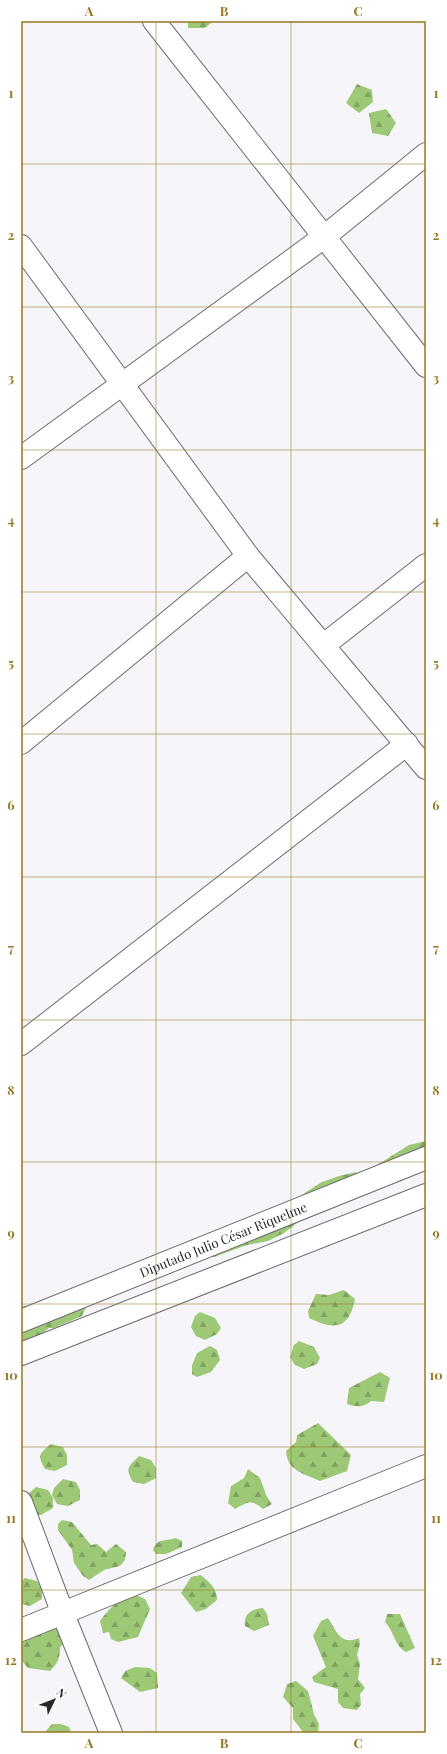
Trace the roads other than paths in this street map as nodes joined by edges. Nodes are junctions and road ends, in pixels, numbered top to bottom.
1 (154, 21) edge
2 (426, 154) edge
3 (324, 236) junction
4 (21, 246) edge
5 (426, 366) edge
6 (123, 385) junction
7 (21, 458) edge
8 (248, 556) junction
9 (426, 565) edge
10 (324, 645) junction
11 (21, 743) edge
12 (407, 744) junction
13 (426, 768) edge
14 (21, 1044) edge
15 (426, 1158) edge
16 (426, 1195) edge
17 (21, 1321) edge
18 (21, 1354) edge
19 (426, 1466) edge
20 (21, 1502) edge
21 (63, 1614) junction
22 (21, 1630) edge
23 (111, 1733) edge

1 - 3 street
2 - 3 street
3 - 5 street
3 - 6 street
4 - 6 street
6 - 7 street
6 - 8 street
8 - 10 street
8 - 11 street
9 - 10 street
10 - 12 street
12 - 13 street
12 - 14 street
15 - 17 street, Diputado Julio César Riquelme
16 - 18 street
19 - 21 street
20 - 21 street
21 - 22 street
21 - 23 street

